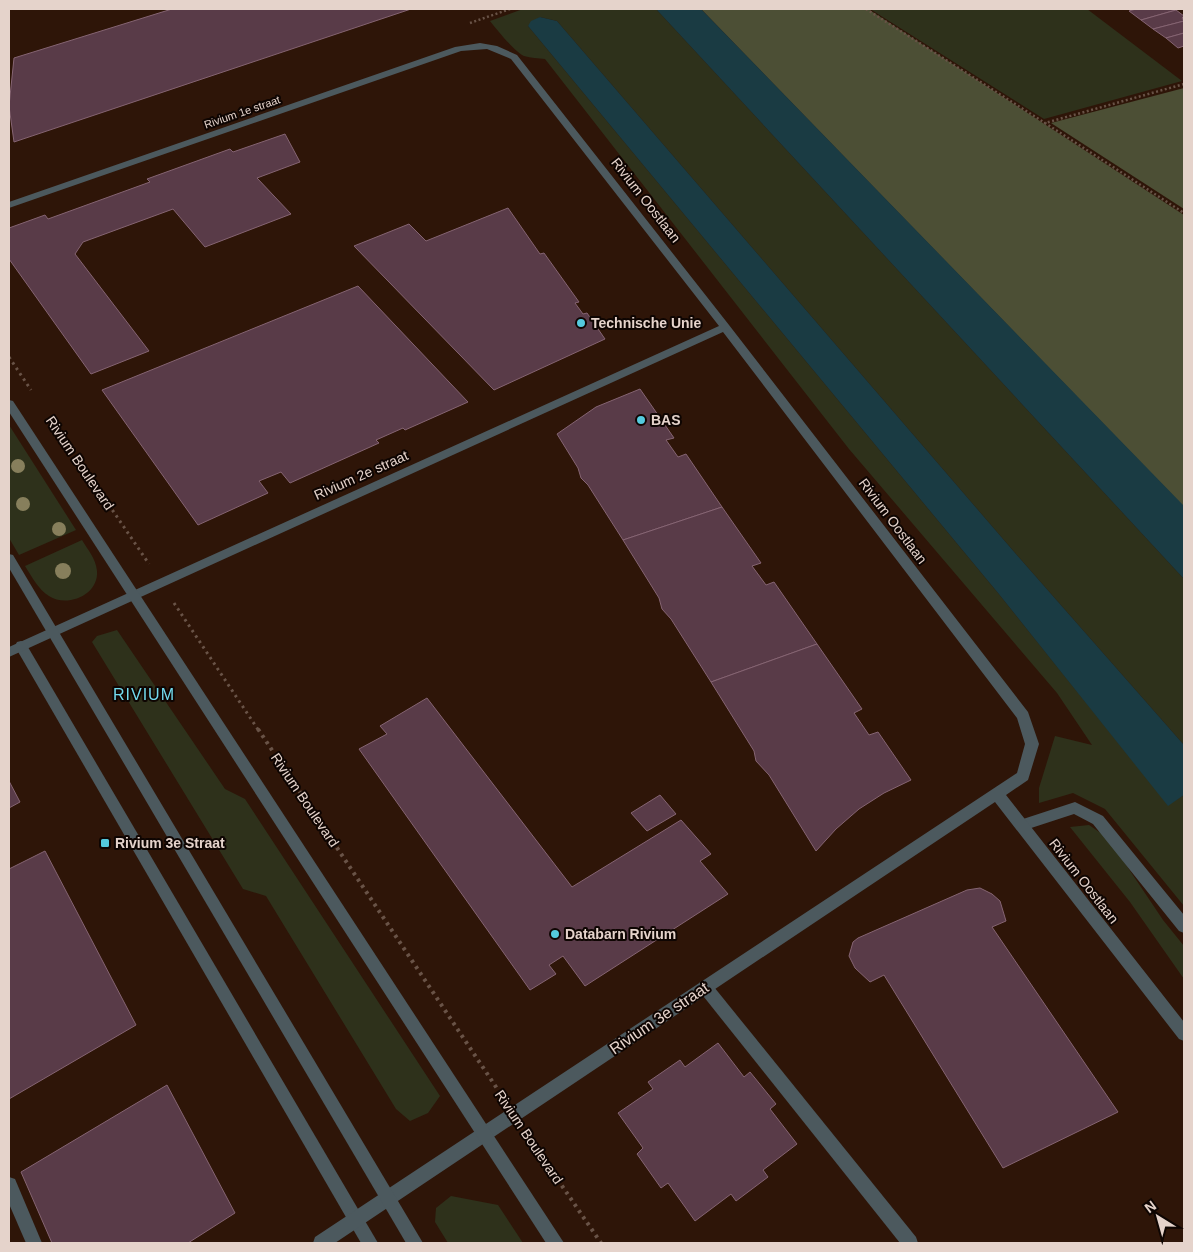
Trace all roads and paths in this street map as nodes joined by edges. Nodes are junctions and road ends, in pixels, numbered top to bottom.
1 (866, 9) edge
2 (483, 46) joint
3 (1184, 84) edge
4 (1044, 122) junction
5 (9, 205) edge
6 (1184, 213) edge
7 (725, 327) junction
8 (9, 357) edge
9 (36, 397) dead end
10 (9, 404) edge
11 (52, 421) dead end
12 (9, 558) edge
13 (161, 582) junction
14 (135, 594) junction
15 (52, 632) junction
16 (15, 649) edge
17 (997, 794) junction
18 (1022, 825) junction
19 (1184, 926) edge
20 (705, 987) junction
21 (1184, 1034) edge
22 (514, 1115) junction
23 (484, 1135) junction
24 (9, 1185) edge
25 (388, 1198) junction
26 (356, 1220) junction
27 (34, 1243) edge
28 (321, 1243) edge
29 (370, 1243) edge
30 (415, 1243) edge
31 (556, 1243) edge
32 (601, 1243) edge
33 (910, 1243) edge

1 - 4 path
2 - 5 street, Rivium 1e straat
2 - 7 street, Rivium Oostlaan
3 - 4 path
4 - 6 path
7 - 13 street, Rivium 2e straat
7 - 17 street, Rivium Oostlaan
8 - 9 path
10 - 14 street, Rivium Boulevard
11 - 13 path, Rivium Boulevard
12 - 15 street
13 - 14 street, Rivium 2e straat
13 - 22 path, Rivium Boulevard
14 - 15 street, Rivium 2e straat
14 - 23 street, Rivium Boulevard
15 - 16 street, Rivium 2e straat
15 - 25 street
16 - 26 street
17 - 18 street, Rivium Oostlaan
17 - 20 street, Rivium 3e straat
18 - 19 street
18 - 21 street, Rivium Oostlaan
20 - 22 street, Rivium 3e straat
20 - 33 street
22 - 23 street, Rivium 3e straat
22 - 32 path, Rivium Boulevard
23 - 25 street, Rivium 3e straat
23 - 31 street, Rivium Boulevard
24 - 27 street
25 - 26 street, Rivium 3e straat
25 - 30 street
26 - 28 street, Rivium 3e straat
26 - 29 street

